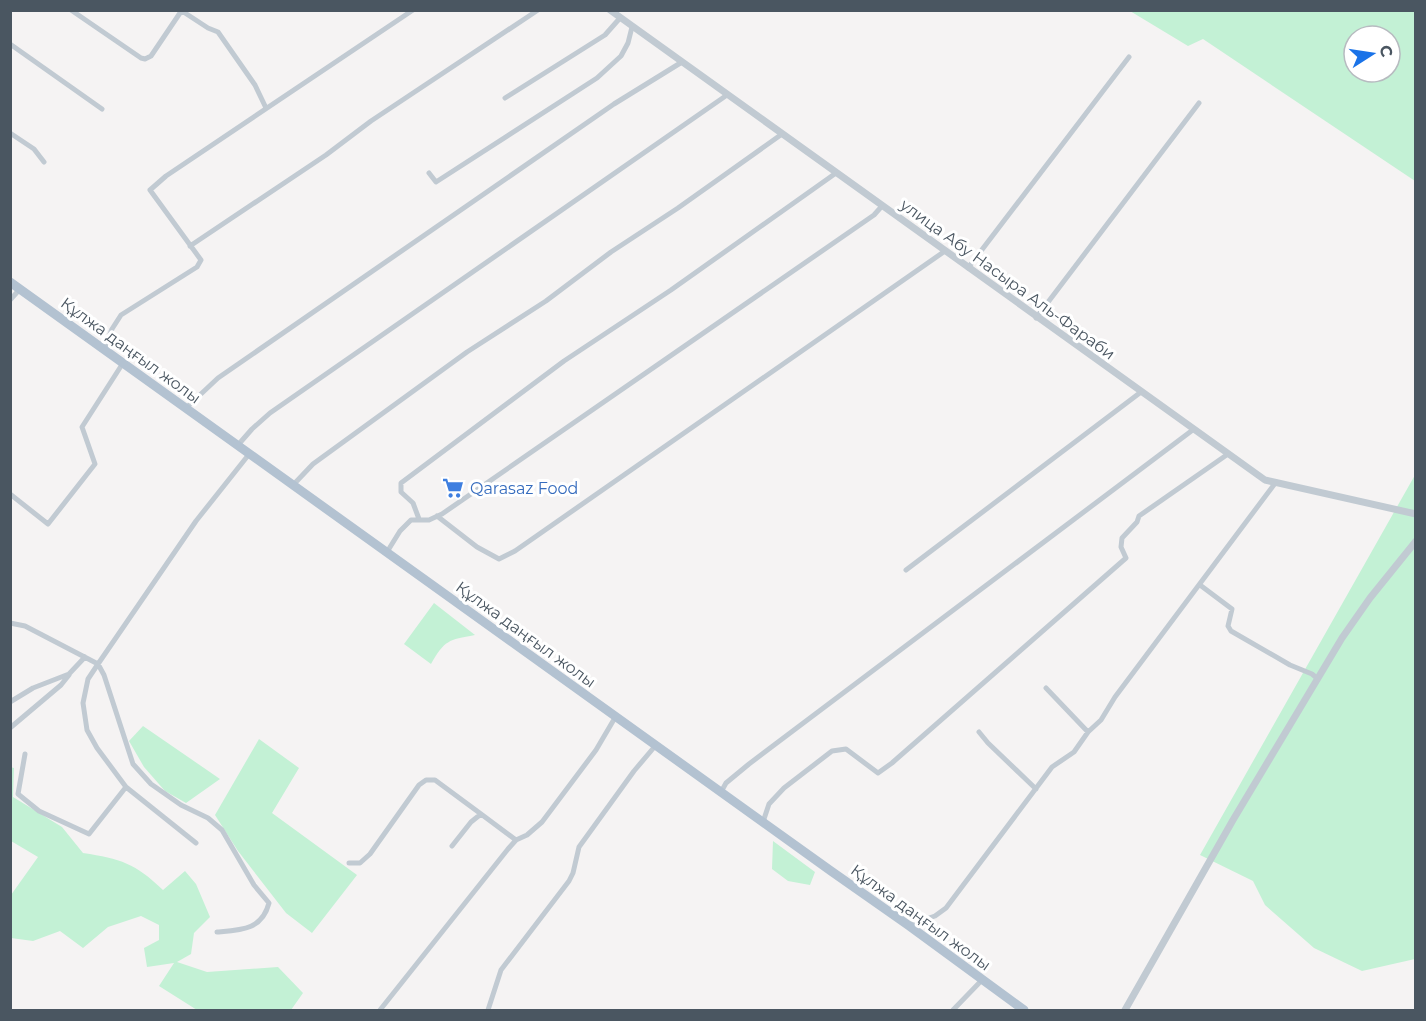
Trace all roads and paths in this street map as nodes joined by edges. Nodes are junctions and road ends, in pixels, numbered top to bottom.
1 (71, 10) edge
2 (413, 10) edge
3 (538, 10) edge
4 (610, 10) edge
5 (182, 11) edge
6 (620, 18) junction
7 (632, 27) junction
8 (10, 44) edge
9 (1129, 57) dead end
10 (682, 62) junction
11 (727, 95) junction
12 (505, 98) dead end
13 (1199, 103) dead end
14 (266, 108) junction
15 (102, 109) dead end
16 (10, 133) edge
17 (782, 134) junction
18 (44, 162) dead end
19 (429, 173) dead end
20 (836, 173) junction
21 (882, 206) junction
22 (190, 246) junction
23 (945, 251) junction
24 (968, 268) junction
25 (10, 282) edge
26 (20, 289) junction
27 (10, 300) edge
28 (1036, 318) junction
29 (104, 349) junction
30 (123, 363) junction
31 (1141, 392) junction
32 (186, 408) junction
33 (1194, 429) junction
34 (238, 445) junction
35 (250, 453) junction
36 (1228, 454) junction
37 (1276, 482) junction
38 (294, 484) junction
39 (10, 494) edge
40 (1416, 514) edge
41 (437, 516) junction
42 (419, 519) junction
43 (1416, 541) edge
44 (387, 552) junction
45 (906, 570) dead end
46 (1200, 585) junction
47 (10, 623) edge
48 (85, 657) junction
49 (98, 664) junction
50 (69, 674) junction
51 (1318, 679) junction
52 (1046, 688) dead end
53 (10, 702) edge
54 (616, 716) junction
55 (10, 728) edge
56 (979, 732) dead end
57 (1088, 732) junction
58 (656, 745) junction
59 (25, 753) dead end
60 (126, 787) junction
61 (1036, 789) junction
62 (721, 792) junction
63 (481, 814) junction
64 (763, 822) junction
65 (516, 840) junction
66 (196, 843) dead end
67 (452, 846) dead end
68 (349, 863) dead end
69 (908, 925) junction
70 (217, 932) dead end
71 (982, 980) junction
72 (384, 1009) edge
73 (488, 1011) edge
74 (953, 1011) edge
75 (1024, 1011) edge
76 (1125, 1011) edge

1 - 5 street
2 - 14 street
3 - 22 street
4 - 6 street, улица Абу Насыра Аль-Фараби
5 - 14 street
6 - 7 street, улица Абу Насыра Аль-Фараби
6 - 12 street
7 - 10 street, улица Абу Насыра Аль-Фараби
7 - 19 street
8 - 15 street
9 - 24 street
10 - 11 street, улица Абу Насыра Аль-Фараби
10 - 32 street
11 - 17 street, улица Абу Насыра Аль-Фараби
11 - 34 street
13 - 28 street
14 - 22 street
16 - 18 street
17 - 20 street, улица Абу Насыра Аль-Фараби
17 - 38 street
20 - 21 street, улица Абу Насыра Аль-Фараби
20 - 42 street
21 - 23 street, улица Абу Насыра Аль-Фараби
21 - 41 street
22 - 29 street
23 - 24 street, улица Абу Насыра Аль-Фараби
23 - 41 street
24 - 28 street, улица Абу Насыра Аль-Фараби
25 - 26 main road, Құлжа даңғыл жолы
26 - 27 street
26 - 29 main road, Құлжа даңғыл жолы
28 - 31 street, улица Абу Насыра Аль-Фараби
29 - 30 main road, Құлжа даңғыл жолы
30 - 32 main road, Құлжа даңғыл жолы
30 - 39 street
31 - 33 street, улица Абу Насыра Аль-Фараби
31 - 45 street
32 - 34 main road, Құлжа даңғыл жолы
33 - 36 street, улица Абу Насыра Аль-Фараби
33 - 62 street
34 - 35 main road, Құлжа даңғыл жолы
35 - 38 main road, Құлжа даңғыл жолы
35 - 49 street
36 - 37 street, улица Абу Насыра Аль-Фараби
36 - 64 street
37 - 40 street, улица Абу Насыра Аль-Фараби
37 - 46 street
38 - 44 main road, Құлжа даңғыл жолы
41 - 42 street
42 - 44 street
43 - 51 street
44 - 54 main road, Құлжа даңғыл жолы
46 - 51 street
46 - 57 street
47 - 48 street
48 - 49 street
48 - 50 street
49 - 60 street
49 - 70 street
50 - 53 street
50 - 55 street
51 - 76 street
52 - 57 street
54 - 58 main road, Құлжа даңғыл жолы
54 - 65 street
56 - 61 street
57 - 61 street
58 - 62 main road, Құлжа даңғыл жолы
58 - 73 street
59 - 60 street
60 - 66 street
61 - 69 street
62 - 64 main road, Құлжа даңғыл жолы
63 - 65 street
63 - 67 street
63 - 68 street
64 - 69 main road, Құлжа даңғыл жолы
65 - 72 street
69 - 71 main road, Құлжа даңғыл жолы
71 - 74 street
71 - 75 main road, Құлжа даңғыл жолы

